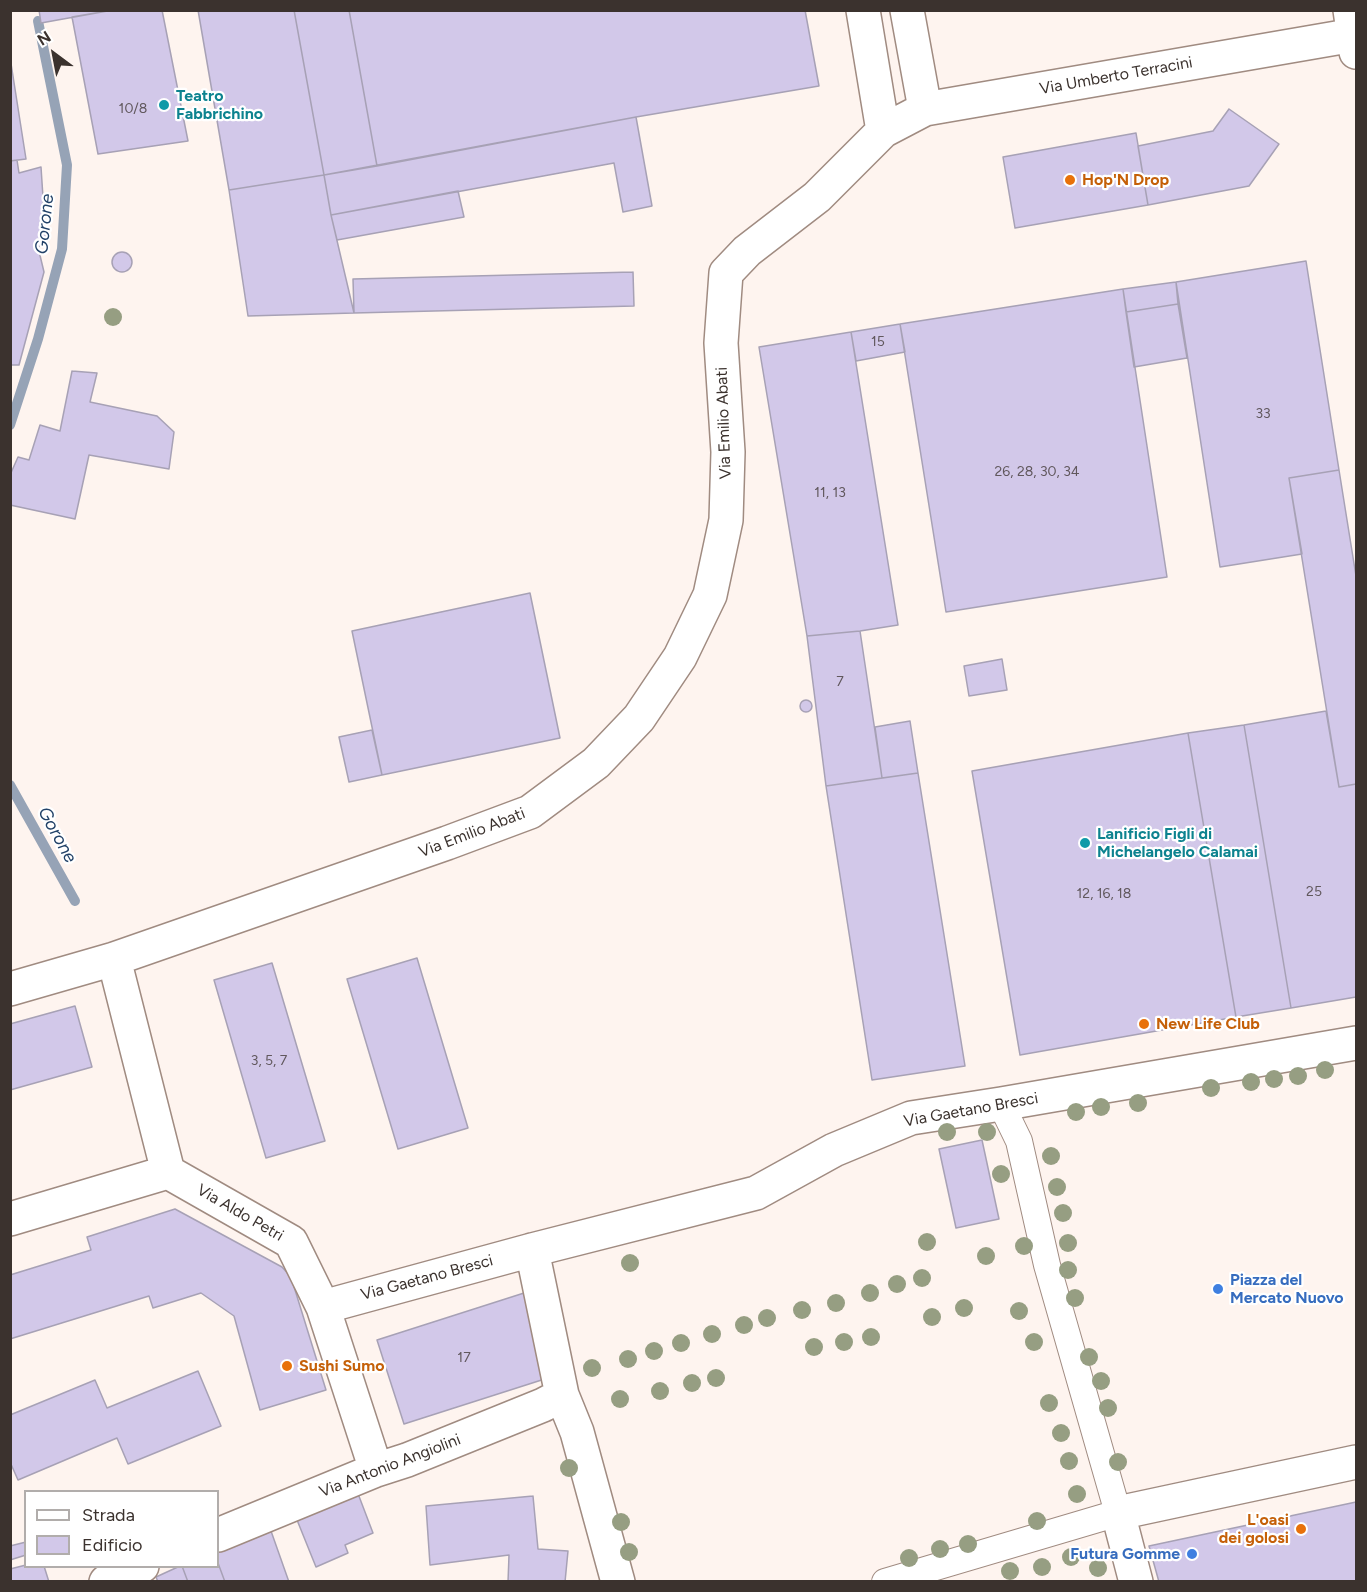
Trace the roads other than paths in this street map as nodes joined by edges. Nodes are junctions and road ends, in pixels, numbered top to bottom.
1 (863, 10) edge
2 (907, 10) edge
3 (1353, 32) edge
4 (925, 109) junction
5 (883, 131) junction
6 (114, 959) junction
7 (10, 989) edge
8 (1356, 1043) edge
9 (1001, 1104) junction
10 (168, 1172) junction
11 (10, 1220) edge
12 (532, 1250) junction
13 (323, 1306) junction
14 (562, 1395) junction
15 (1356, 1462) edge
16 (376, 1470) junction
17 (1118, 1513) junction
18 (219, 1535) edge
19 (137, 1568) edge
20 (106, 1581) edge
21 (618, 1581) edge
22 (885, 1581) edge
23 (1136, 1581) edge

1 - 5 street
2 - 4 street
3 - 4 street, Via Umberto Terracini
4 - 5 street, Via Umberto Terracini
5 - 6 street, Via Emilio Abati
6 - 7 street, Via Emilio Abati
6 - 10 street
8 - 9 street, Via Gaetano Bresci
9 - 12 street, Via Gaetano Bresci
9 - 17 street
10 - 11 street
10 - 13 street, Via Aldo Petri
12 - 13 street, Via Gaetano Bresci
12 - 14 street
13 - 16 street, Via Aldo Petri
14 - 16 street, Via Antonio Angiolini
14 - 21 street
15 - 17 street
16 - 18 street, Via Antonio Angiolini
17 - 22 street
17 - 23 street
19 - 20 street

